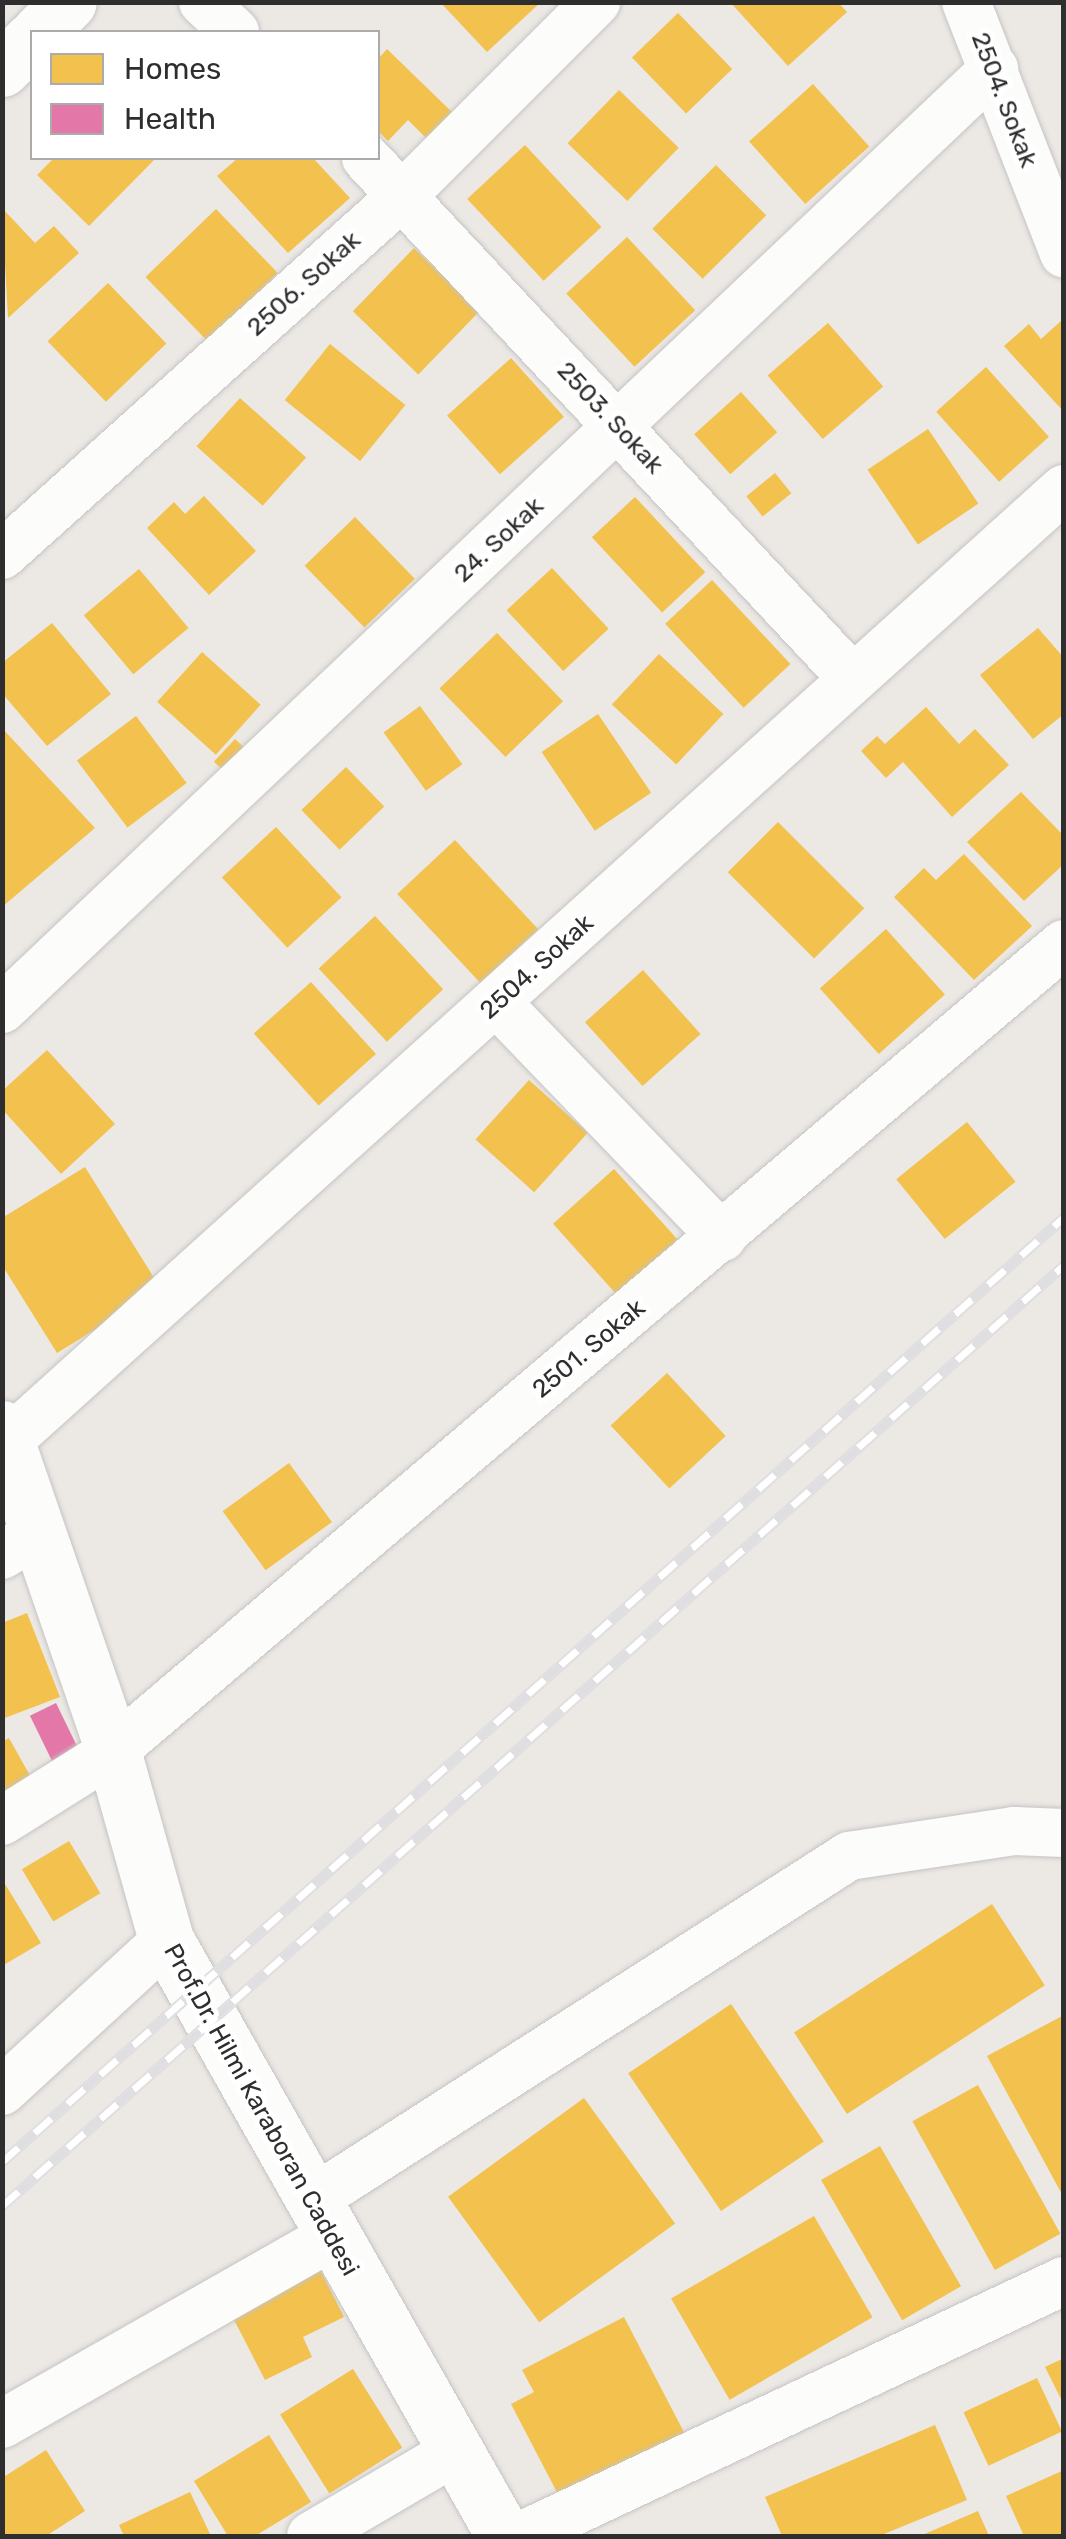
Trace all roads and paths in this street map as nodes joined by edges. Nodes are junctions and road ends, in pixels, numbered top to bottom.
1 (69, 2) edge
2 (204, 2) edge
3 (596, 2) edge
4 (966, 2) edge
5 (41, 30) edge
6 (233, 30) edge
7 (30, 41) edge
8 (2, 69) edge
9 (994, 70) junction
10 (368, 160) edge
11 (404, 194) junction
12 (1064, 254) edge
13 (618, 428) junction
14 (1064, 490) edge
15 (2, 555) edge
16 (852, 679) junction
17 (1064, 944) edge
18 (497, 1003) junction
19 (2, 1009) edge
20 (722, 1237) junction
21 (5, 1435) edge
22 (20, 1544) edge
23 (113, 1751) junction
24 (2, 1821) edge
25 (1064, 1834) edge
26 (166, 1940) junction
27 (2, 2092) edge
28 (322, 2219) junction
29 (1064, 2281) edge
30 (2, 2424) edge
31 (451, 2454) junction
32 (311, 2536) edge
33 (504, 2536) edge
34 (521, 2536) edge

1 - 5 street
2 - 6 street
3 - 11 street, 2506. Sokak
4 - 9 street, 2504. Sokak
7 - 8 street
9 - 12 street, 2504. Sokak
9 - 13 street, 24. Sokak
10 - 11 street, 2503. Sokak
11 - 13 street, 2503. Sokak
11 - 15 street, 2506. Sokak
13 - 16 street, 2503. Sokak
13 - 19 street, 24. Sokak
14 - 16 street, 2504. Sokak
16 - 18 street, 2504. Sokak
17 - 20 street, 2501. Sokak
18 - 20 street
18 - 21 street, 2504. Sokak
20 - 23 street, 2501. Sokak
21 - 22 street, Prof.Dr. Hilmi Karaboran Caddesi
22 - 23 street, Prof.Dr. Hilmi Karaboran Caddesi
23 - 24 street, 2501. Sokak
23 - 26 street, Prof.Dr. Hilmi Karaboran Caddesi
25 - 28 street
26 - 27 street
26 - 28 street, Prof.Dr. Hilmi Karaboran Caddesi
28 - 30 street
28 - 31 street, Prof.Dr. Hilmi Karaboran Caddesi
29 - 34 street
31 - 32 street
31 - 33 street, Prof.Dr. Hilmi Karaboran Caddesi

